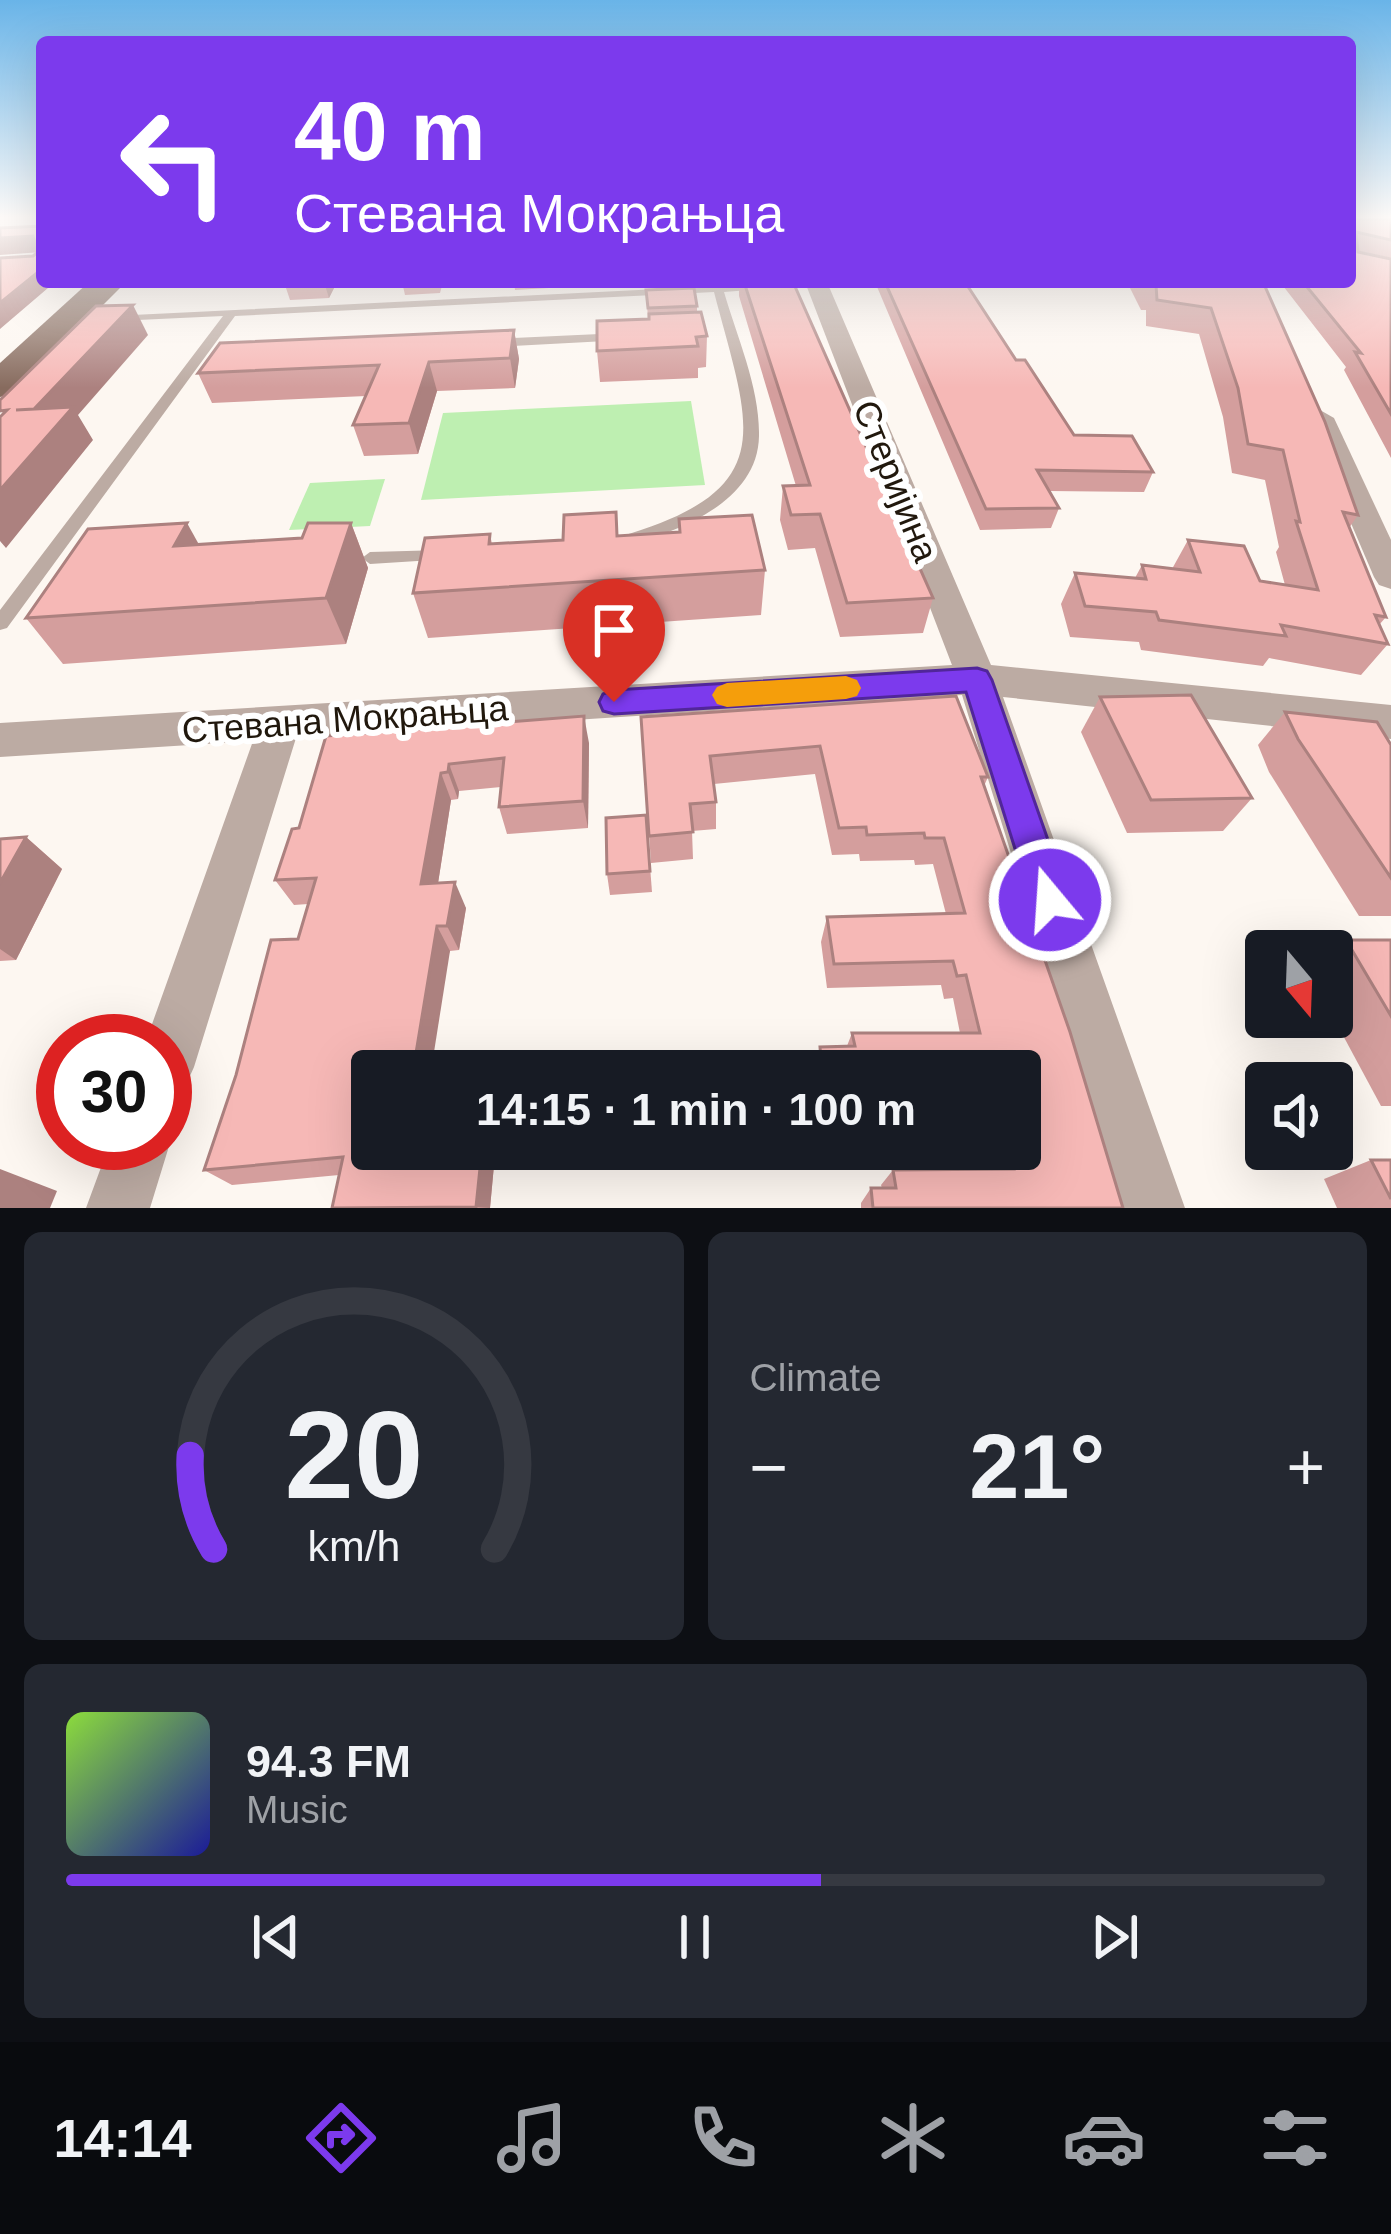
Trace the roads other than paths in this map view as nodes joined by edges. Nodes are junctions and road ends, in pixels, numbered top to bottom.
1 (620, 288) edge
2 (703, 288) edge
3 (753, 288) edge
4 (818, 288) edge
5 (586, 289) edge
6 (718, 290) junction
7 (92, 310) edge
8 (232, 312) junction
9 (729, 332) junction
10 (706, 333) edge
11 (637, 336) edge
12 (476, 344) edge
13 (223, 355) edge
14 (200, 356) junction
15 (1303, 381) edge
16 (0, 385) edge
17 (604, 545) edge
18 (462, 554) edge
19 (370, 558) dead end
20 (1391, 577) edge
21 (0, 623) edge
22 (977, 680) junction
23 (1391, 722) edge
24 (280, 724) junction
25 (0, 740) edge
26 (183, 1014) edge
27 (131, 1170) edge
28 (118, 1208) edge
29 (1153, 1208) edge

1 - 5 lane
2 - 6 lane
3 - 6 lane
4 - 22 street, Стеријина
5 - 8 lane
6 - 9 lane
7 - 8 lane
7 - 16 main road
8 - 14 lane
9 - 10 lane
9 - 17 lane
11 - 12 lane
13 - 14 lane
14 - 21 lane
15 - 20 street
18 - 19 lane
22 - 23 street
22 - 24 street, Стевана Мокрањца
22 - 29 street, Стеријина
24 - 25 street, Стевана Мокрањца
24 - 26 street
27 - 28 street

